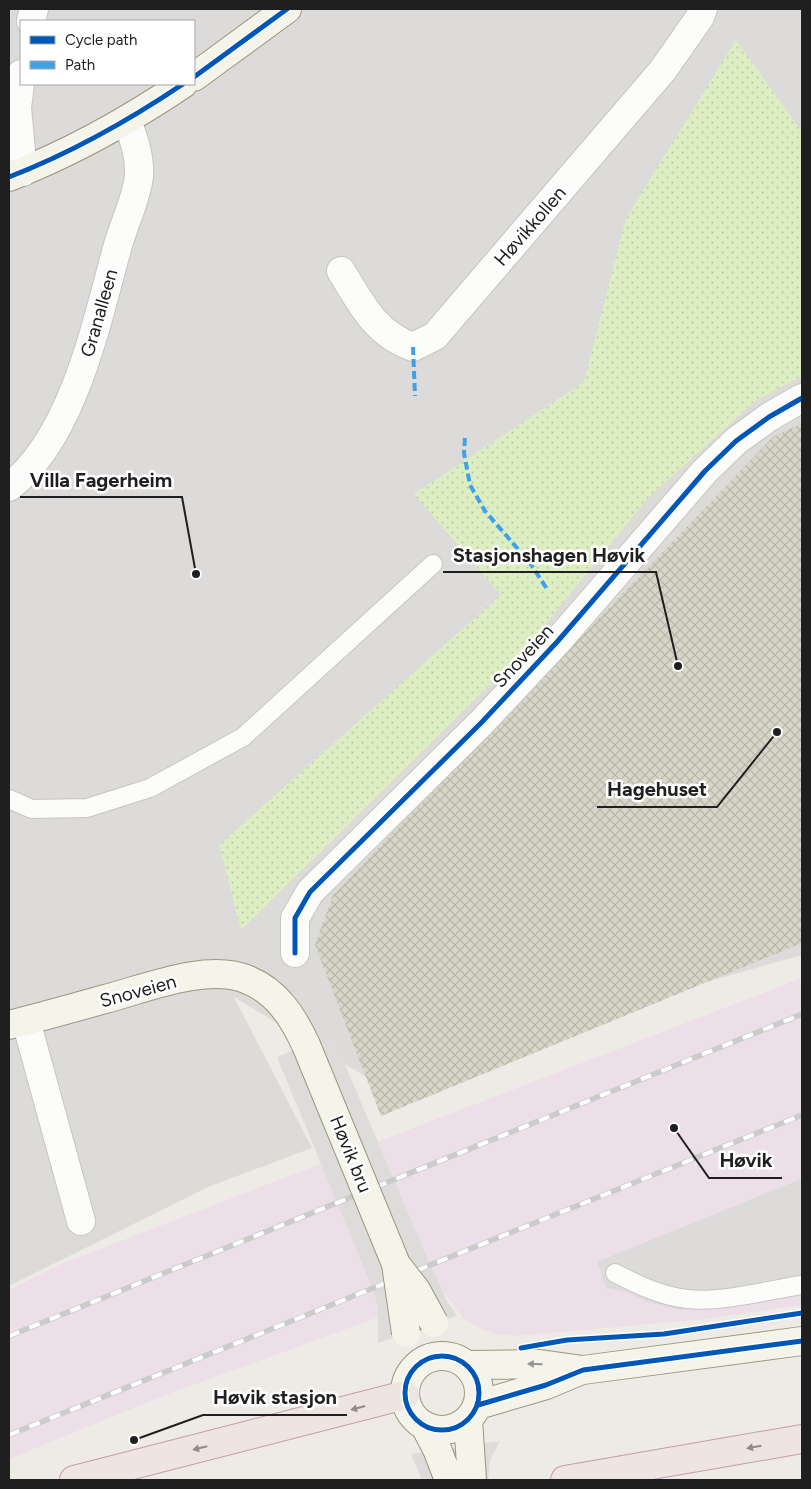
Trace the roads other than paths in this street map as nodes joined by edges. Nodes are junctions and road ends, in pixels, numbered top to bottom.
1 (287, 9) edge
2 (703, 9) edge
3 (195, 75) edge
4 (20, 82) edge
5 (181, 85) edge
6 (127, 121) junction
7 (16, 175) edge
8 (341, 271) dead end
9 (802, 398) edge
10 (9, 487) edge
11 (433, 564) dead end
12 (9, 799) edge
13 (295, 953) dead end
14 (17, 1023) edge
15 (306, 1045) joint
16 (81, 1221) dead end
17 (396, 1264) junction
18 (615, 1273) dead end
19 (802, 1284) edge
20 (802, 1341) edge
21 (461, 1361) junction
22 (583, 1370) junction
23 (407, 1384) junction
24 (472, 1423) junction
25 (431, 1438) junction
26 (802, 1439) edge
27 (74, 1480) edge
28 (449, 1480) edge
29 (472, 1480) edge
30 (565, 1480) edge

1 - 3 main road
2 - 8 street, Høvikkollen
4 - 7 street
5 - 6 main road
6 - 7 main road
6 - 10 street, Granalleen
9 - 13 street, Snoveien
11 - 12 lane
14 - 15 main road, Snoveien
14 - 16 street
15 - 17 main road, Høvik bru, bridge
17 - 21 main road, bridge
17 - 23 main road, bridge
18 - 19 lane
20 - 22 main road
22 -> 21 main road
21 - 23 main road
21 - 24 main road
22 - 24 main road
23 - 25 main road
23 -> 27 highway
24 - 25 main road
24 - 29 main road
25 - 28 main road
26 -> 30 highway

